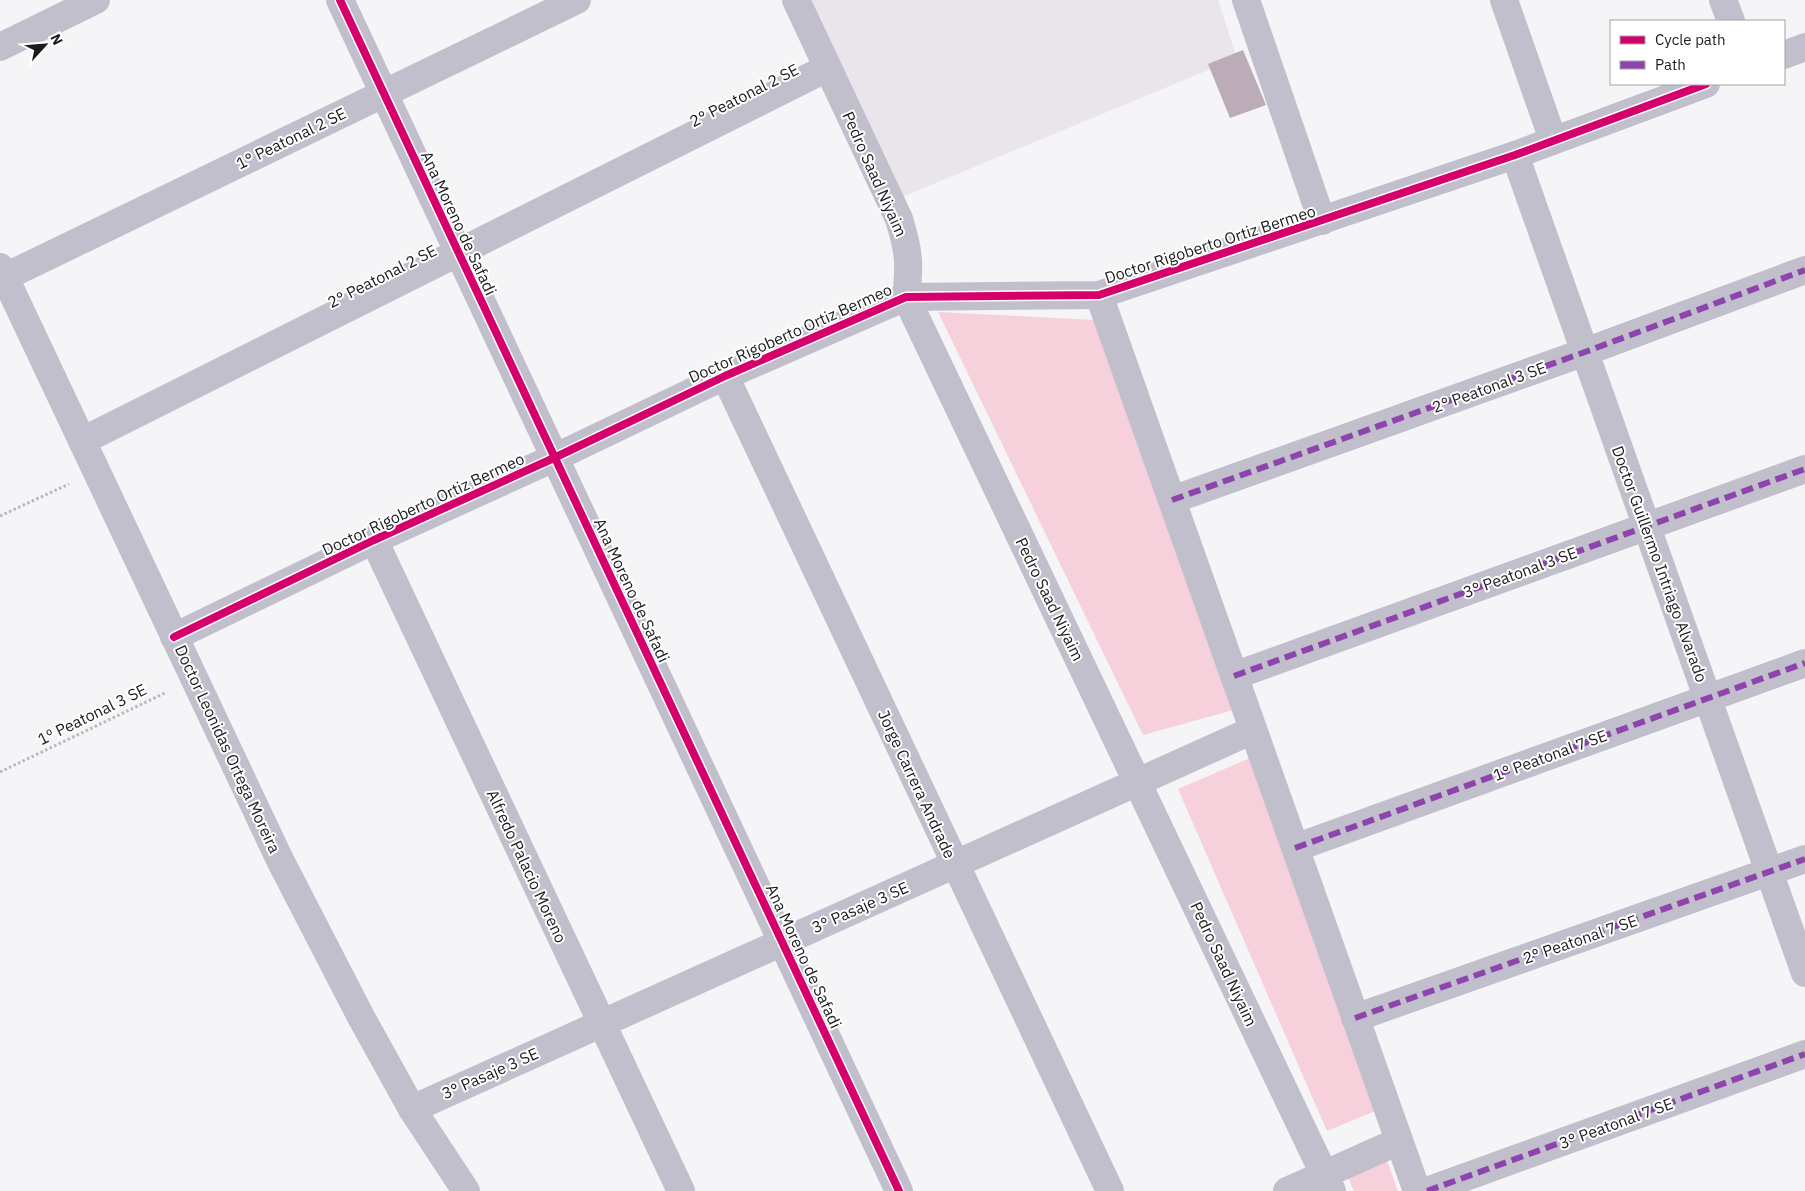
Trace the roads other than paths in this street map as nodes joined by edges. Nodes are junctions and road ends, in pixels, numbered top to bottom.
1 (96, 0) edge
2 (340, 0) edge
3 (577, 0) edge
4 (796, 0) edge
5 (1246, 0) edge
6 (1504, 0) edge
7 (1724, 0) edge
8 (1731, 20) edge
9 (0, 47) edge
10 (1805, 47) edge
11 (1785, 55) edge
12 (827, 68) junction
13 (1703, 85) edge
14 (384, 94) junction
15 (1553, 140) junction
16 (1515, 155) junction
17 (1322, 221) junction
18 (458, 253) junction
19 (1805, 270) edge
20 (2, 272) edge
21 (1099, 295) junction
22 (906, 297) junction
23 (1585, 352) junction
24 (725, 376) junction
25 (82, 442) junction
26 (554, 458) junction
27 (1805, 469) edge
28 (1172, 500) junction
29 (1646, 526) junction
30 (374, 540) junction
31 (174, 637) junction
32 (1805, 663) edge
33 (1234, 676) junction
34 (1708, 698) junction
35 (1253, 730) junction
36 (1137, 782) junction
37 (1295, 848) junction
38 (1805, 860) edge
39 (956, 864) junction
40 (1769, 872) junction
41 (782, 942) junction
42 (1805, 972) edge
43 (1355, 1018) junction
44 (602, 1024) junction
45 (1805, 1054) edge
46 (412, 1109) junction
47 (1399, 1141) junction
48 (1328, 1183) edge
49 (466, 1191) edge
50 (681, 1191) edge
51 (899, 1191) edge
52 (1110, 1191) edge
53 (1287, 1191) edge
54 (1417, 1191) edge
55 (1427, 1191) edge

1 - 9 street
2 - 14 street, Ana Moreno de Safadi
3 - 14 street, 1° Peatonal 2 SE
4 - 12 street, Pedro Saad Niyaim
5 - 17 street
6 - 15 street
7 - 8 street
10 - 11 street
12 - 18 street, 2° Peatonal 2 SE
12 - 22 street, Pedro Saad Niyaim
13 - 15 street, Doctor Rigoberto Ortiz Bermeo
14 - 18 street, Ana Moreno de Safadi
14 - 20 street, 1° Peatonal 2 SE
15 - 16 street, Doctor Rigoberto Ortiz Bermeo
16 - 17 street, Doctor Rigoberto Ortiz Bermeo
16 - 23 street, Doctor Guillermo Intriago Alvarado
17 - 21 street, Doctor Rigoberto Ortiz Bermeo
18 - 25 street, 2° Peatonal 2 SE
18 - 26 street, Ana Moreno de Safadi
19 - 23 street, 2° Peatonal 3 SE
20 - 25 street, Doctor Leonidas Ortega Moreira
21 - 22 street, Doctor Rigoberto Ortiz Bermeo
21 - 28 street
22 - 24 street, Doctor Rigoberto Ortiz Bermeo
22 - 36 street, Pedro Saad Niyaim
23 - 28 street, 2° Peatonal 3 SE
23 - 29 street, Doctor Guillermo Intriago Alvarado
24 - 26 street, Doctor Rigoberto Ortiz Bermeo
24 - 39 street, Jorge Carrera Andrade
25 - 31 street, Doctor Leonidas Ortega Moreira
26 - 30 street, Doctor Rigoberto Ortiz Bermeo
26 - 41 street, Ana Moreno de Safadi
27 - 29 street, 3° Peatonal 3 SE
28 - 33 street
29 - 33 street, 3° Peatonal 3 SE
29 - 34 street, Doctor Guillermo Intriago Alvarado
30 - 31 street, Doctor Rigoberto Ortiz Bermeo
30 - 44 street, Alfredo Palacio Moreno
31 - 46 street, Doctor Leonidas Ortega Moreira
32 - 34 street, 1° Peatonal 7 SE
33 - 35 street
34 - 37 street, 1° Peatonal 7 SE
34 - 40 street, Doctor Guillermo Intriago Alvarado
35 - 36 street, 3° Pasaje 3 SE
35 - 37 street
36 - 39 street, 3° Pasaje 3 SE
36 - 48 street, Pedro Saad Niyaim
37 - 43 street
38 - 40 street, 2° Peatonal 7 SE
39 - 41 street, 3° Pasaje 3 SE
39 - 52 street, Jorge Carrera Andrade
40 - 42 street, Doctor Guillermo Intriago Alvarado
40 - 43 street, 2° Peatonal 7 SE
41 - 44 street, 3° Pasaje 3 SE
41 - 51 street, Ana Moreno de Safadi
43 - 47 street
44 - 46 street, 3° Pasaje 3 SE
44 - 50 street, Alfredo Palacio Moreno
45 - 55 street, 3° Peatonal 7 SE
46 - 49 street, Doctor Leonidas Ortega Moreira
47 - 48 street
47 - 54 street
48 - 53 street

